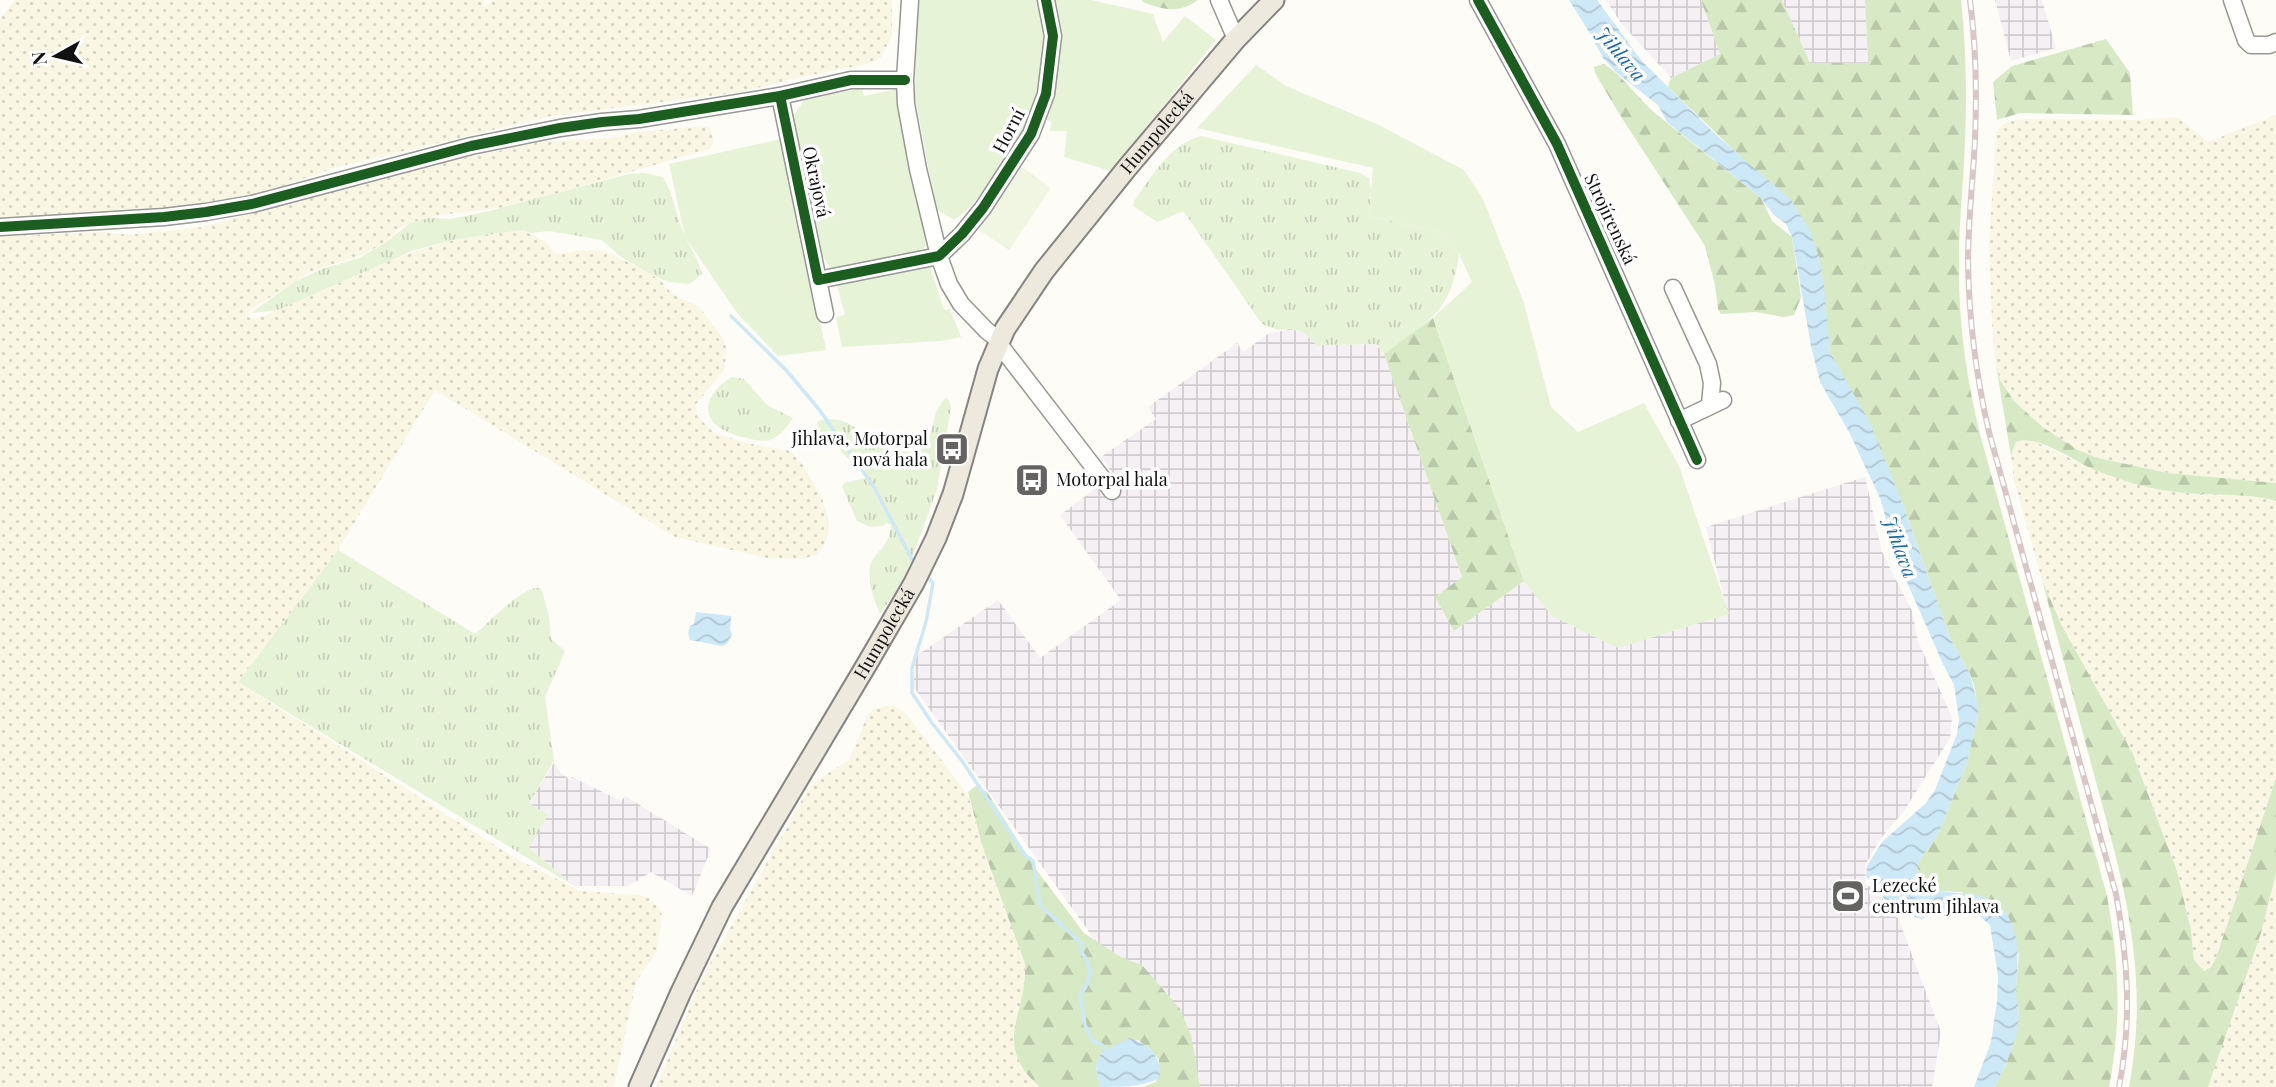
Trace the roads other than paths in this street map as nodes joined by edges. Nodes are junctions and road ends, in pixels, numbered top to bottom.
1 (910, 0) edge
2 (1046, 0) edge
3 (1219, 0) edge
4 (1274, 0) edge
5 (1478, 0) edge
6 (2232, 0) edge
7 (1236, 39) junction
8 (2276, 42) edge
9 (905, 80) junction
10 (780, 96) junction
11 (0, 227) edge
12 (939, 256) junction
13 (818, 280) junction
14 (1673, 288) dead end
15 (825, 314) dead end
16 (999, 340) junction
17 (1679, 421) junction
18 (1697, 460) dead end
19 (1112, 491) dead end
20 (639, 1087) edge

1 - 9 street
2 - 12 street, Horní
3 - 7 street
4 - 7 main road, Humpolecká
5 - 17 street, Strojírenská
6 - 8 street
7 - 16 main road, Humpolecká
9 - 10 street
9 - 12 street
10 - 11 street
10 - 13 street, Okrajová
12 - 13 street
12 - 16 street
13 - 15 street, Okrajová
14 - 17 street
16 - 19 street
16 - 20 main road, Humpolecká
17 - 18 street, Strojírenská

